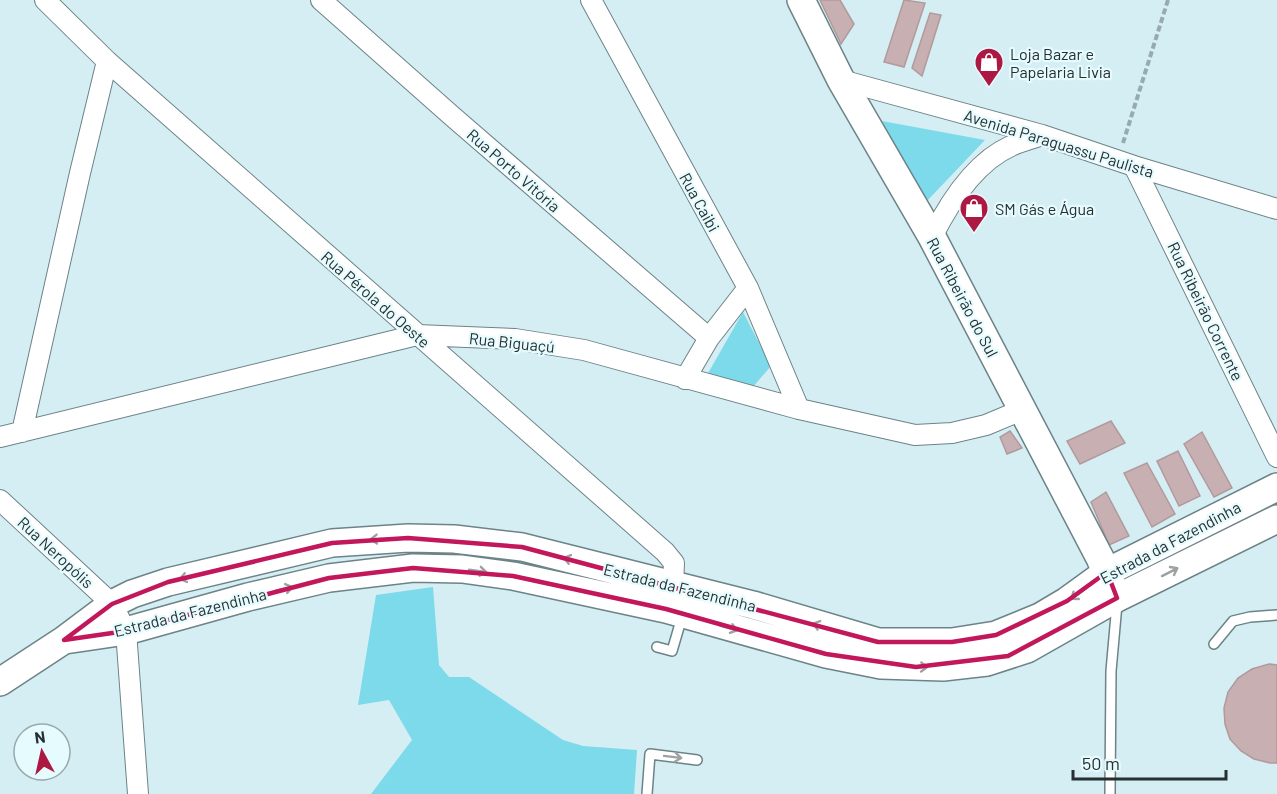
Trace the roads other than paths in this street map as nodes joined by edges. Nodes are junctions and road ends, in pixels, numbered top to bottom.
1 (45, 0) edge
2 (321, 0) edge
3 (591, 0) edge
4 (801, 0) edge
5 (107, 61) junction
6 (841, 80) junction
7 (1042, 135) junction
8 (1126, 163) junction
9 (1277, 209) edge
10 (932, 237) junction
11 (748, 288) junction
12 (417, 335) junction
13 (709, 338) junction
14 (685, 379) junction
15 (799, 409) junction
16 (1022, 410) junction
17 (22, 432) junction
18 (0, 436) edge
19 (1277, 457) edge
20 (1277, 487) edge
21 (0, 500) edge
22 (1277, 519) edge
23 (1107, 572) junction
24 (1117, 598) junction
25 (674, 603) junction
26 (112, 604) junction
27 (1277, 615) edge
28 (126, 631) junction
29 (64, 640) junction
30 (1214, 644) dead end
31 (657, 647) dead end
32 (0, 682) edge
33 (697, 760) dead end
34 (138, 794) edge
35 (647, 794) edge
36 (1110, 794) edge

1 - 5 street, Rua Pérola do Oeste
2 - 13 street, Rua Porto Vitória
3 - 11 street, Rua Caibi
4 - 6 main road, Rua Ribeirão do Sul
5 - 12 street, Rua Pérola do Oeste
5 - 17 street
6 - 7 street, Avenida Paraguassu Paulista
6 - 10 main road, Rua Ribeirão do Sul
7 - 8 street, Avenida Paraguassu Paulista
7 - 10 street
8 - 9 street, Avenida Paraguassu Paulista
8 - 19 street, Rua Ribeirão Corrente
10 - 16 main road, Rua Ribeirão do Sul
11 - 13 street
11 - 15 street, Rua Caibi
12 - 14 street, Rua Biguaçú
12 - 17 street, Rua Biguaçú
12 - 25 street, Rua Pérola do Oeste
13 - 14 street
14 - 15 street, Rua Biguaçú
15 - 16 street, Rua Biguaçú
16 - 23 main road, Rua Ribeirão do Sul
17 - 18 street, Rua Biguaçú
20 - 23 main road, Estrada da Fazendinha
21 - 26 street, Rua Neropólis
24 -> 22 main road, Estrada da Fazendinha
23 - 24 main road, Rua Ribeirão do Sul
23 -> 25 main road, Estrada da Fazendinha
25 -> 24 main road, Estrada da Fazendinha
24 - 36 lane
25 -> 26 main road, Estrada da Fazendinha
28 -> 25 main road, Estrada da Fazendinha
25 - 31 lane
26 - 28 street, Rua Neropólis
26 - 29 main road, Estrada da Fazendinha
27 - 30 lane
28 - 29 main road, Estrada da Fazendinha
28 - 34 street
29 - 32 main road, Estrada da Fazendinha
35 -> 33 lane

